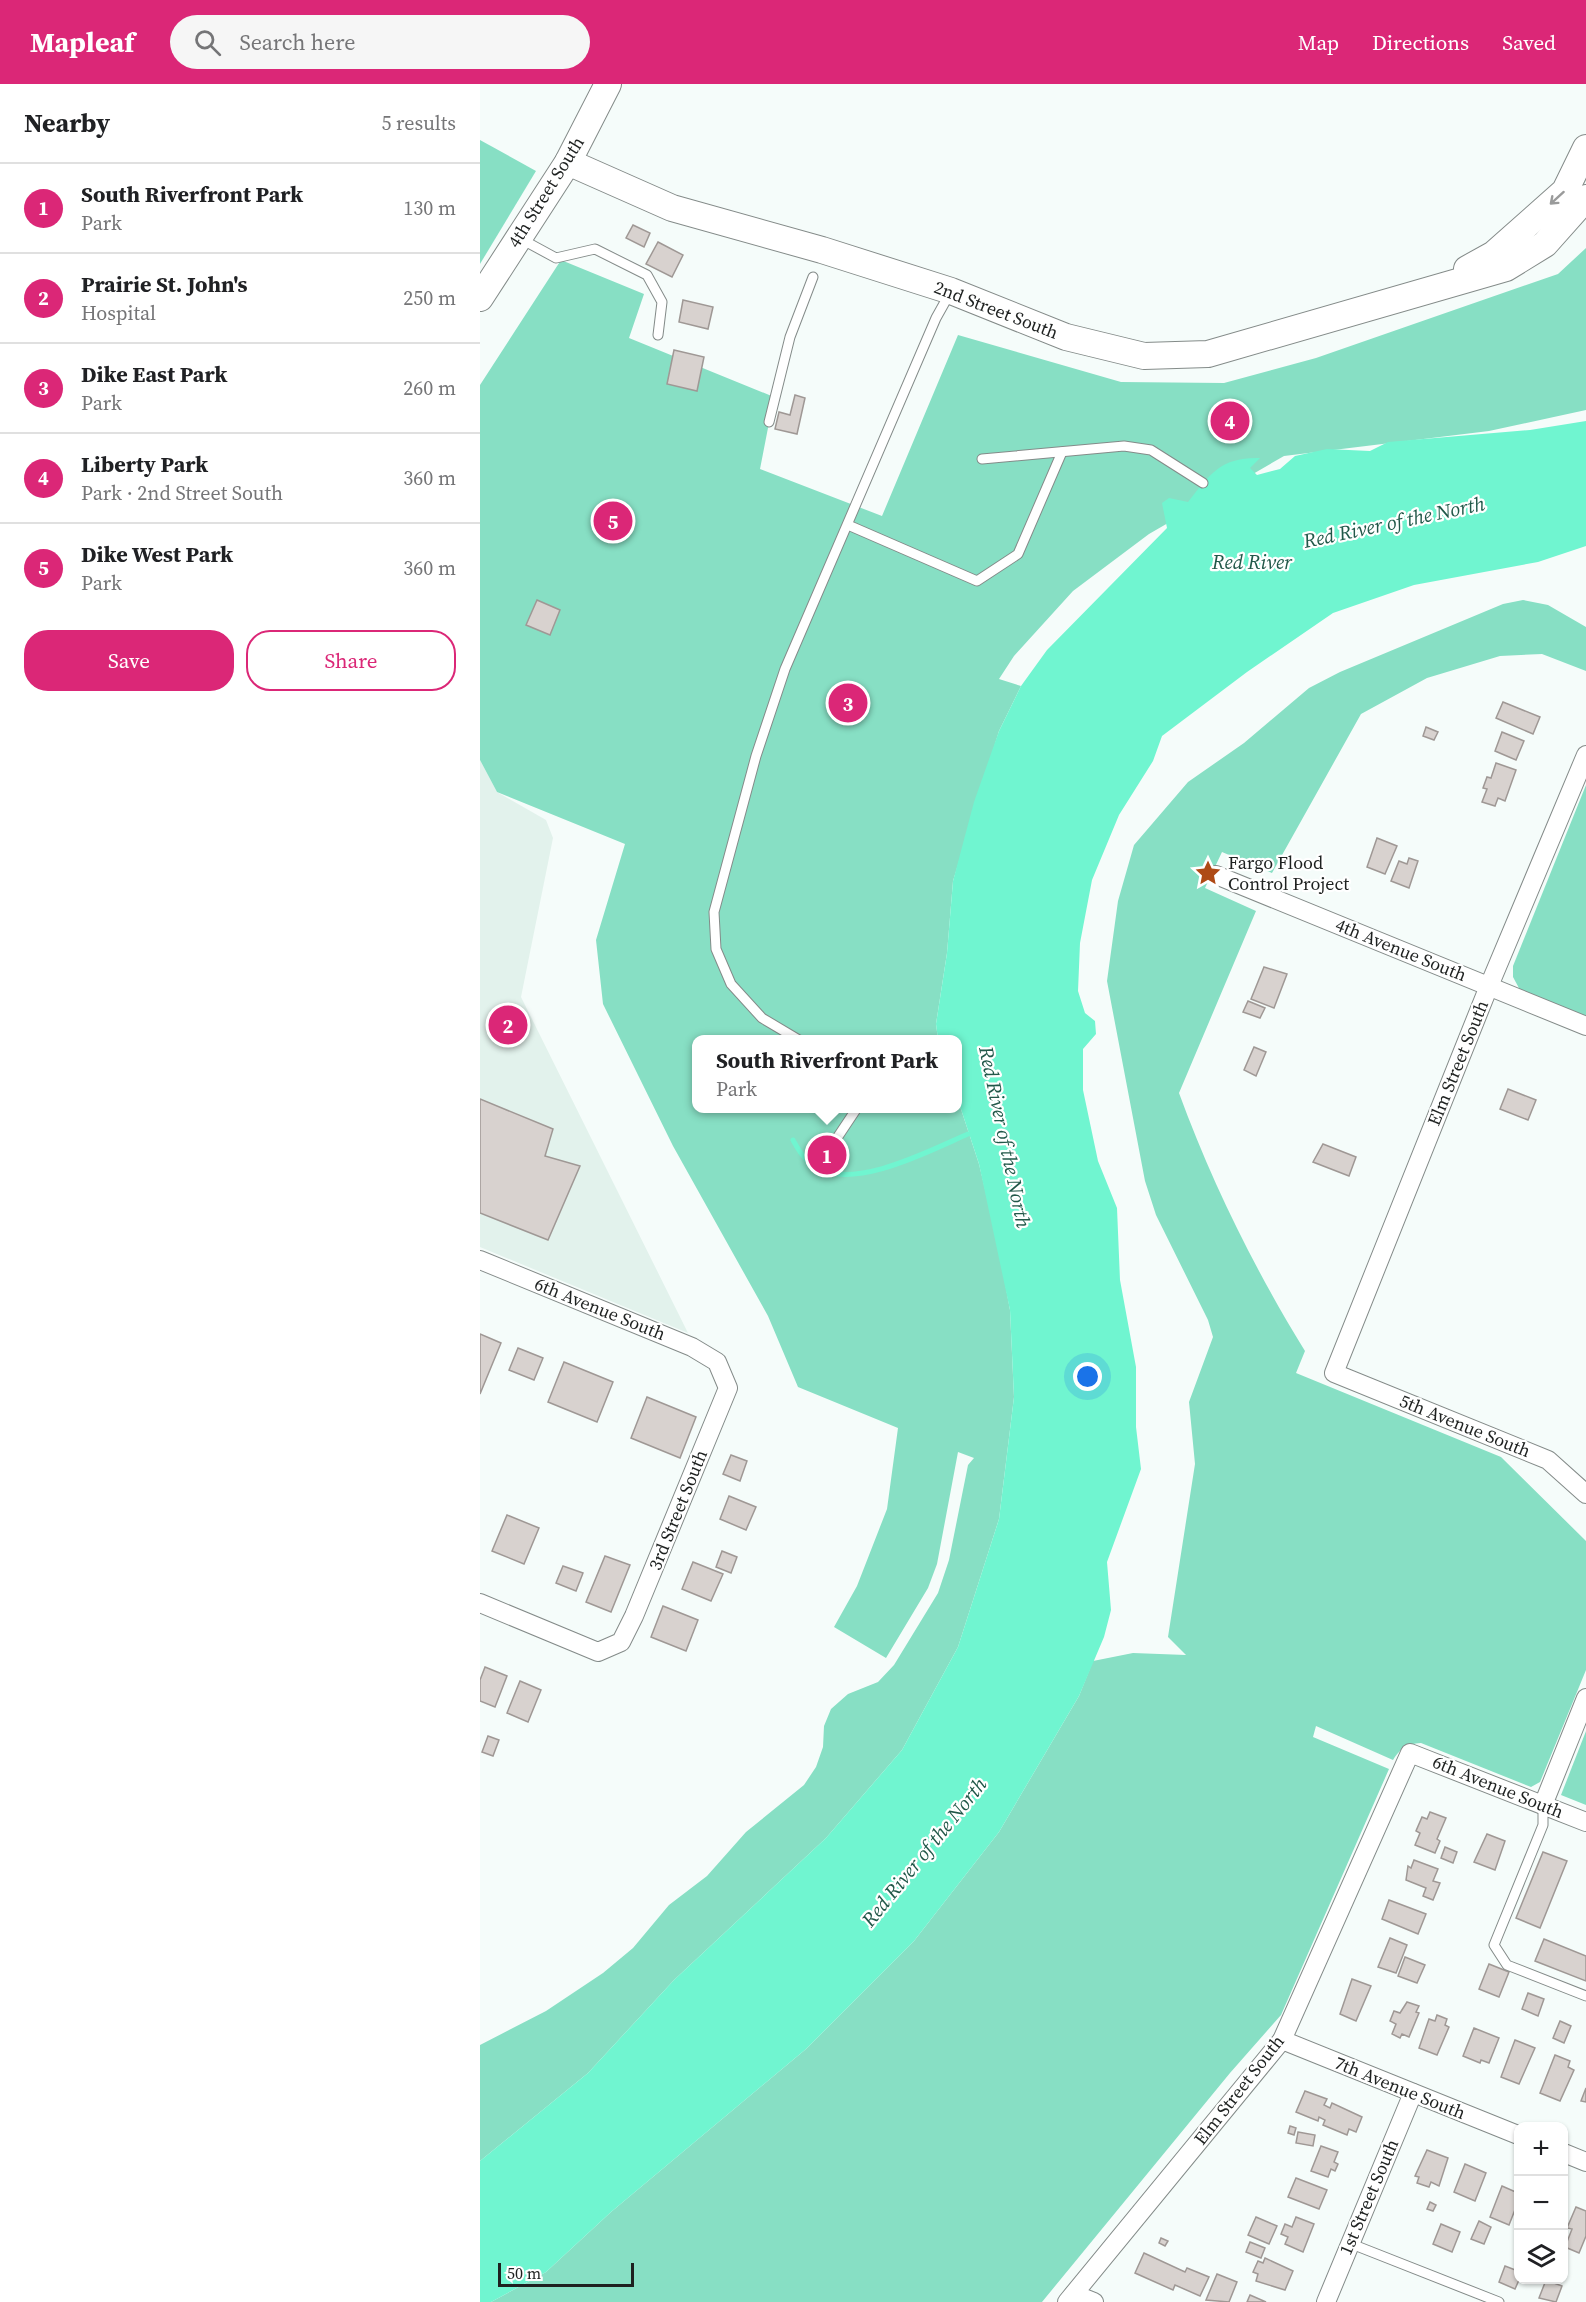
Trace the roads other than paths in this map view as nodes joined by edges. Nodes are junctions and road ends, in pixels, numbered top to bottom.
1 (608, 84) edge
2 (1586, 148) edge
3 (568, 162) junction
4 (1586, 198) edge
5 (519, 238) junction
6 (813, 277) dead end
7 (1433, 287) junction
8 (951, 291) junction
9 (480, 298) edge
10 (658, 335) dead end
11 (769, 422) dead end
12 (1062, 452) junction
13 (982, 459) dead end
14 (1203, 483) dead end
15 (848, 525) junction
16 (1586, 755) edge
17 (1216, 875) dead end
18 (1489, 986) junction
19 (1586, 1026) edge
20 (791, 1035) edge
21 (854, 1113) edge
22 (837, 1138) dead end
23 (480, 1260) edge
24 (717, 1362) joint
25 (1334, 1373) joint
26 (1586, 1494) edge
27 (480, 1603) edge
28 (1586, 1698) edge
29 (1410, 1753) joint
30 (1543, 1805) junction
31 (1586, 1822) edge
32 (1586, 1996) edge
33 (1282, 2040) junction
34 (1413, 2093) junction
35 (1514, 2133) edge
36 (1568, 2155) edge
37 (1586, 2162) edge
38 (1349, 2243) junction
39 (1071, 2298) edge
40 (1094, 2302) edge
41 (1326, 2302) edge
42 (1499, 2302) edge

1 - 3 street, 4th Street South
2 -> 7 street, 2nd Street South
3 - 5 street, 4th Street South
3 - 8 street, 2nd Street South
4 - 7 street, 2nd Street South
5 - 9 street, 4th Street South
5 - 10 lane
6 - 11 lane
7 - 8 street, 2nd Street South
8 - 15 lane
12 - 13 lane
12 - 14 lane
12 - 15 lane
15 - 20 lane
16 - 18 street, Elm Street South
17 - 18 street, 4th Avenue South
18 - 19 street, 4th Avenue South
18 - 25 street, Elm Street South
21 - 22 lane
23 - 24 street, 6th Avenue South
24 - 27 street, 3rd Street South
25 - 26 street, 5th Avenue South
28 - 30 street
29 - 30 street, 6th Avenue South
29 - 33 street, Elm Street South
30 - 31 street, 6th Avenue South
30 - 32 lane
33 - 34 street, 7th Avenue South
33 - 39 street, Elm Street South
34 - 35 street, 7th Avenue South
34 - 38 street, 1st Street South
36 - 37 street
38 - 41 street, 1st Street South
38 - 42 lane
39 - 40 street

